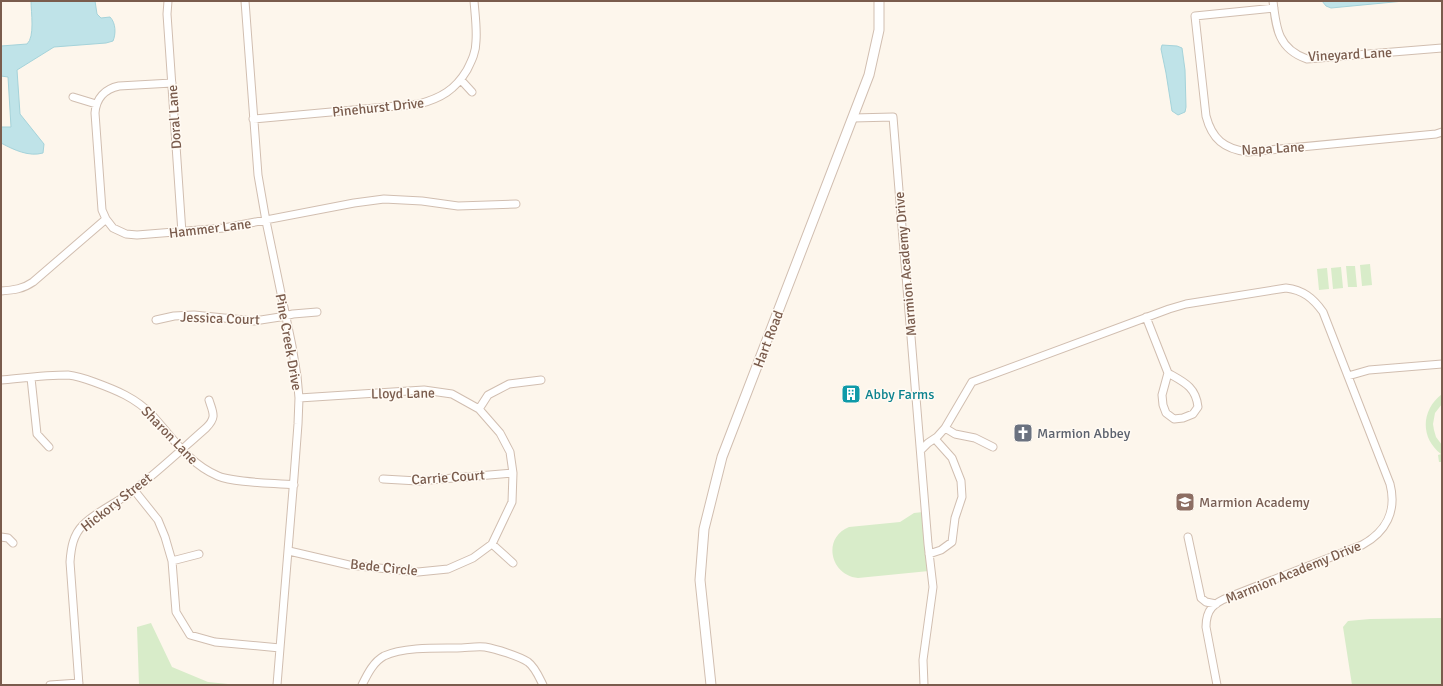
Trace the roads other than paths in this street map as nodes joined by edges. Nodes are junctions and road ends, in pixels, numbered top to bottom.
1 (168, 1) edge
2 (245, 1) edge
3 (474, 1) edge
4 (879, 1) edge
5 (1274, 5) edge
6 (1442, 48) edge
7 (461, 80) junction
8 (172, 83) junction
9 (472, 92) dead end
10 (73, 97) dead end
11 (96, 104) junction
12 (854, 118) junction
13 (253, 119) junction
14 (1442, 132) edge
15 (516, 204) dead end
16 (106, 219) junction
17 (266, 221) junction
18 (182, 232) junction
19 (1, 291) edge
20 (317, 312) dead end
21 (285, 316) junction
22 (1146, 317) junction
23 (156, 320) dead end
24 (1442, 364) edge
25 (1168, 372) junction
26 (1348, 376) junction
27 (32, 378) junction
28 (1, 380) edge
29 (540, 380) dead end
30 (299, 398) junction
31 (209, 400) dead end
32 (479, 409) junction
33 (945, 428) junction
34 (935, 439) junction
35 (48, 447) dead end
36 (993, 447) dead end
37 (181, 450) junction
38 (921, 450) junction
39 (513, 473) junction
40 (383, 479) dead end
41 (294, 485) junction
42 (134, 490) junction
43 (1188, 537) dead end
44 (1, 538) edge
45 (13, 543) dead end
46 (492, 544) junction
47 (289, 550) junction
48 (199, 554) dead end
49 (929, 554) junction
50 (172, 561) junction
51 (512, 563) dead end
52 (1201, 598) junction
53 (1216, 604) junction
54 (1206, 619) junction
55 (280, 648) junction
56 (79, 684) edge
57 (50, 685) edge
58 (277, 685) edge
59 (362, 685) edge
60 (543, 685) edge
61 (711, 685) edge
62 (924, 685) edge
63 (1217, 685) edge

1 - 8 street, Doral Lane
2 - 13 street, Pine Creek Drive
3 - 7 street, Pinehurst Drive
4 - 12 street, Hart Road
5 - 6 street, Vineyard Lane
5 - 14 street, Napa Lane
7 - 9 street
7 - 13 street, Pinehurst Drive
8 - 11 street
8 - 18 street, Doral Lane
10 - 11 street
11 - 16 street
12 - 38 street, Marmion Academy Drive
12 - 61 street, Hart Road
13 - 17 street, Pine Creek Drive
15 - 17 street, Hammer Lane
16 - 18 street, Hammer Lane
16 - 19 street
17 - 18 street, Hammer Lane
17 - 21 street, Pine Creek Drive
20 - 21 street, Jessica Court
21 - 23 street, Jessica Court
21 - 30 street, Pine Creek Drive
22 - 25 street
22 - 26 street, Marmion Academy Drive
22 - 33 street, Marmion Academy Drive
24 - 26 street
25 - 25 street
26 - 53 street, Marmion Academy Drive
27 - 28 street, Sharon Lane
27 - 35 street
27 - 37 street, Sharon Lane
29 - 32 street
30 - 32 street, Lloyd Lane
30 - 41 street, Pine Creek Drive
31 - 37 street, Hickory Street
32 - 39 street, Bede Circle
33 - 34 street, Marmion Academy Drive
33 - 36 street
34 - 38 street, Marmion Academy Drive
34 - 49 street
37 - 41 street, Sharon Lane
37 - 42 street, Hickory Street
38 - 49 street, Marmion Academy Drive
39 - 40 street, Carrie Court
39 - 46 street, Bede Circle
41 - 47 street, Pine Creek Drive
42 - 50 street
42 - 56 street, Hickory Street
43 - 52 street
44 - 45 street
46 - 47 street, Bede Circle
46 - 51 street
47 - 55 street, Pine Creek Drive
48 - 50 street
49 - 62 street, Marmion Academy Drive
50 - 55 street
52 - 53 street
52 - 54 street
53 - 54 street, Marmion Academy Drive
54 - 63 street
55 - 58 street, Pine Creek Drive
56 - 57 street
59 - 60 street

